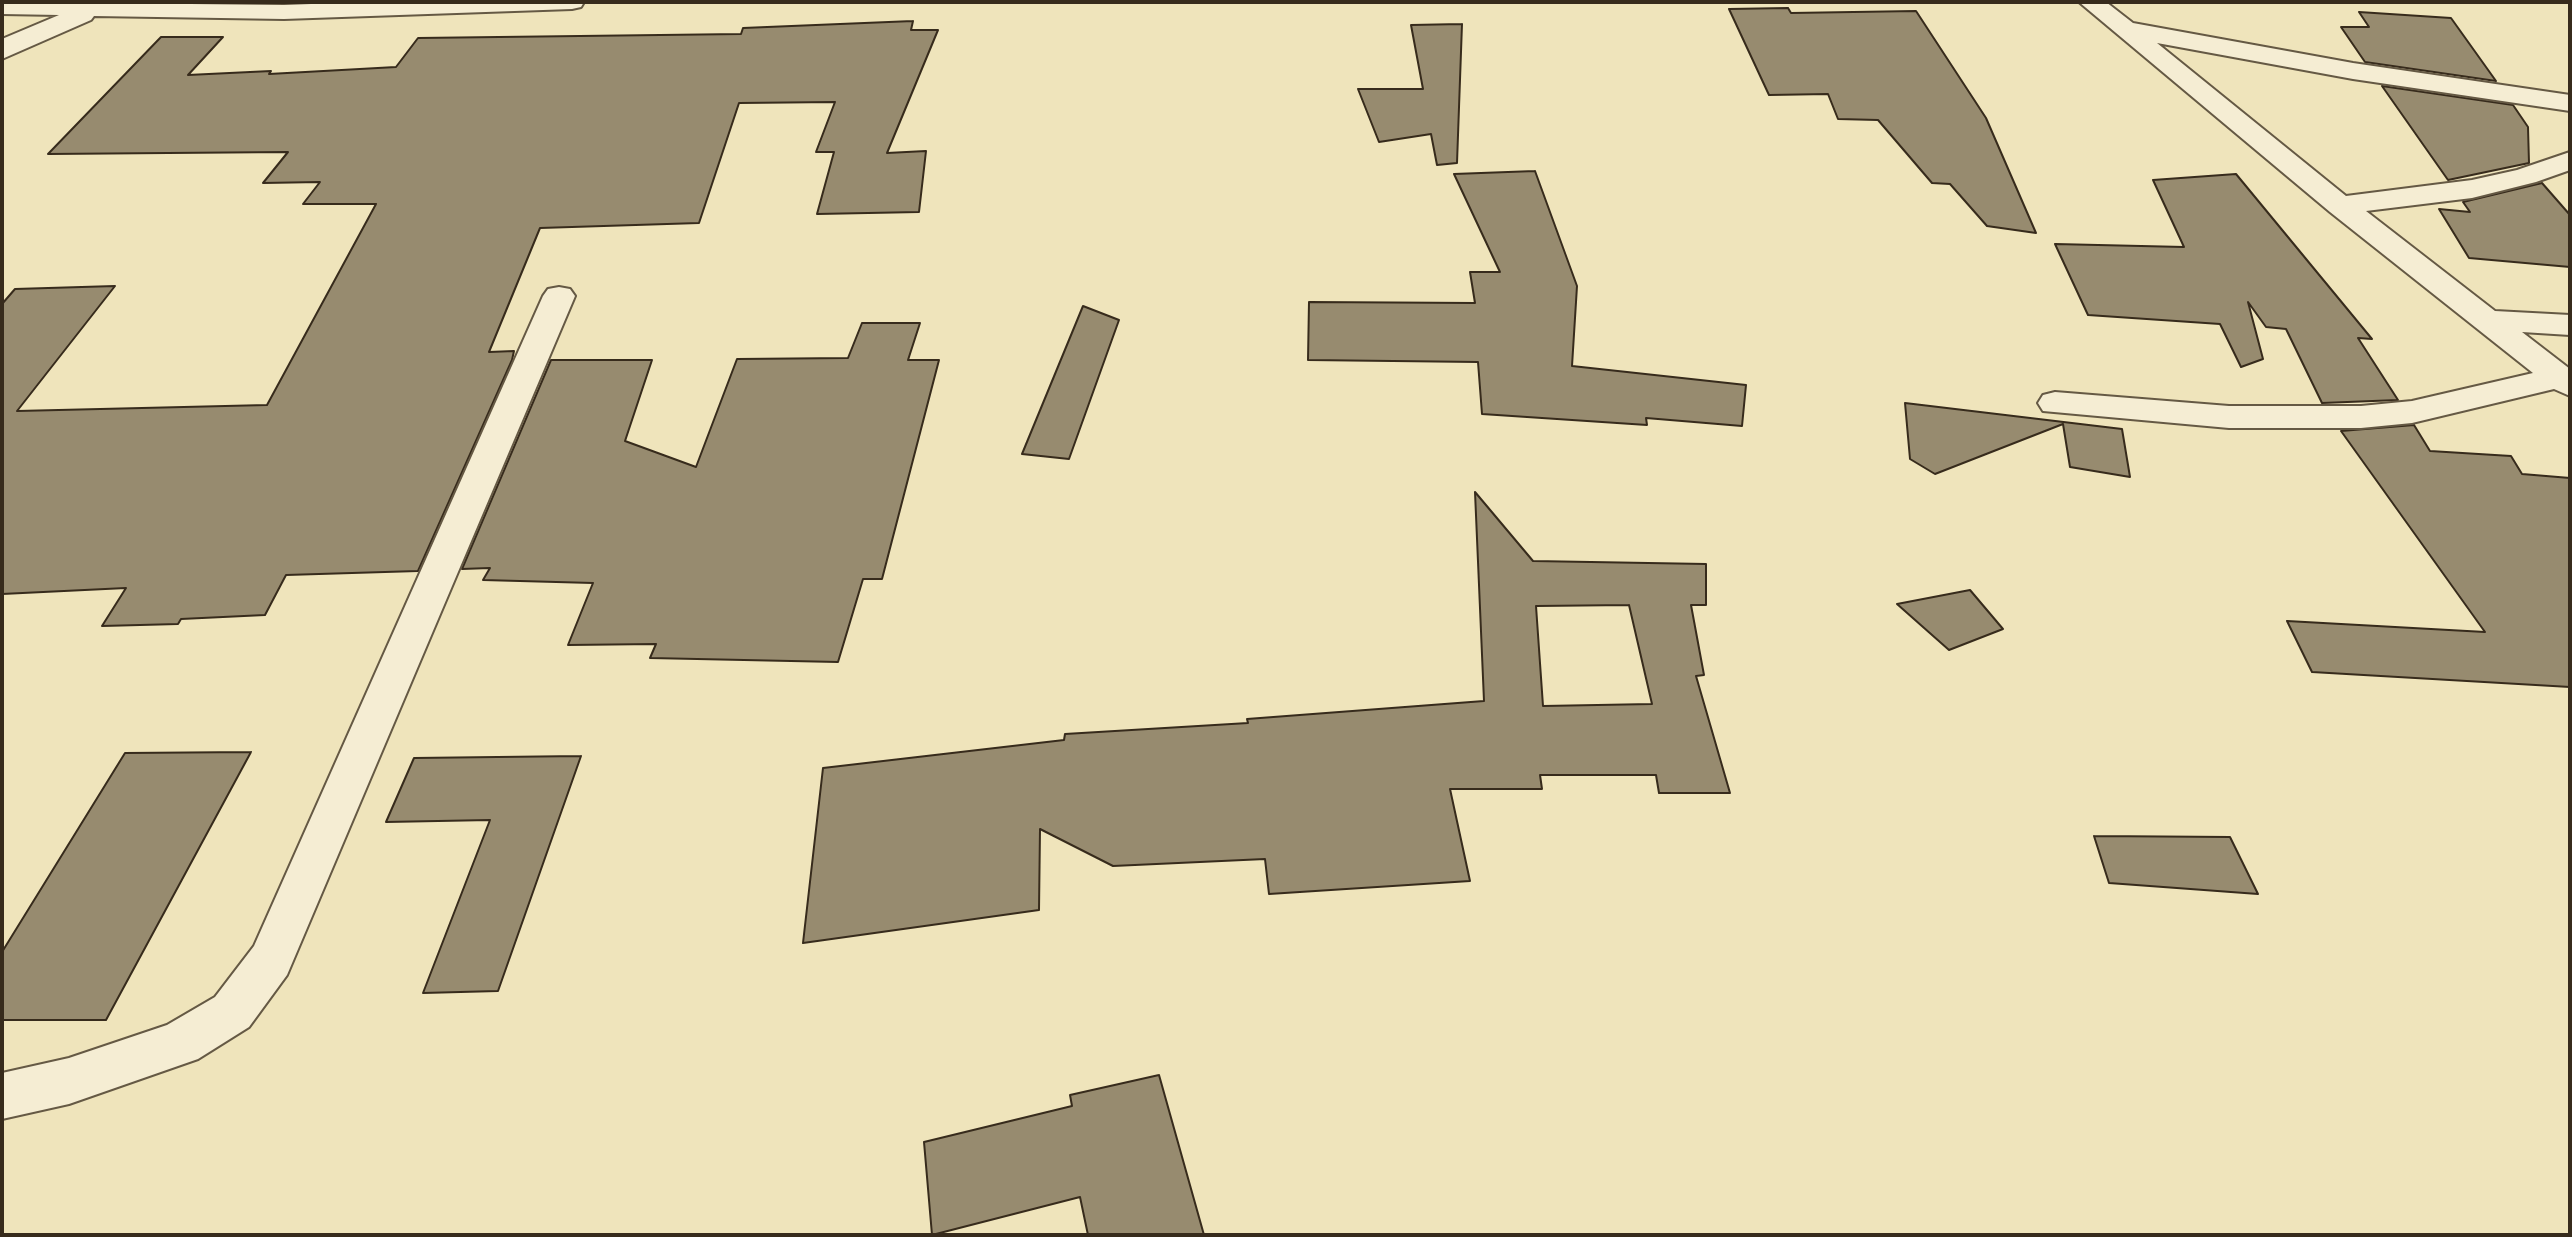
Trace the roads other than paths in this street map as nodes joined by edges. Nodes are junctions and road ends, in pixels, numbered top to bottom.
1 (572, 2) edge
2 (2091, 2) edge
3 (106, 5) edge
4 (2, 7) edge
5 (2125, 29) junction
6 (2, 51) edge
7 (2570, 103) edge
8 (2570, 160) edge
9 (2340, 206) junction
10 (559, 296) dead end
11 (2488, 320) junction
12 (2570, 326) edge
13 (2566, 381) edge
14 (2055, 403) dead end
15 (2, 1096) edge

1 - 3 street
2 - 5 street
3 - 4 street
3 - 6 street
5 - 7 street
5 - 9 street
8 - 9 street
9 - 11 street
10 - 15 street
11 - 12 street
11 - 13 street
13 - 14 street

